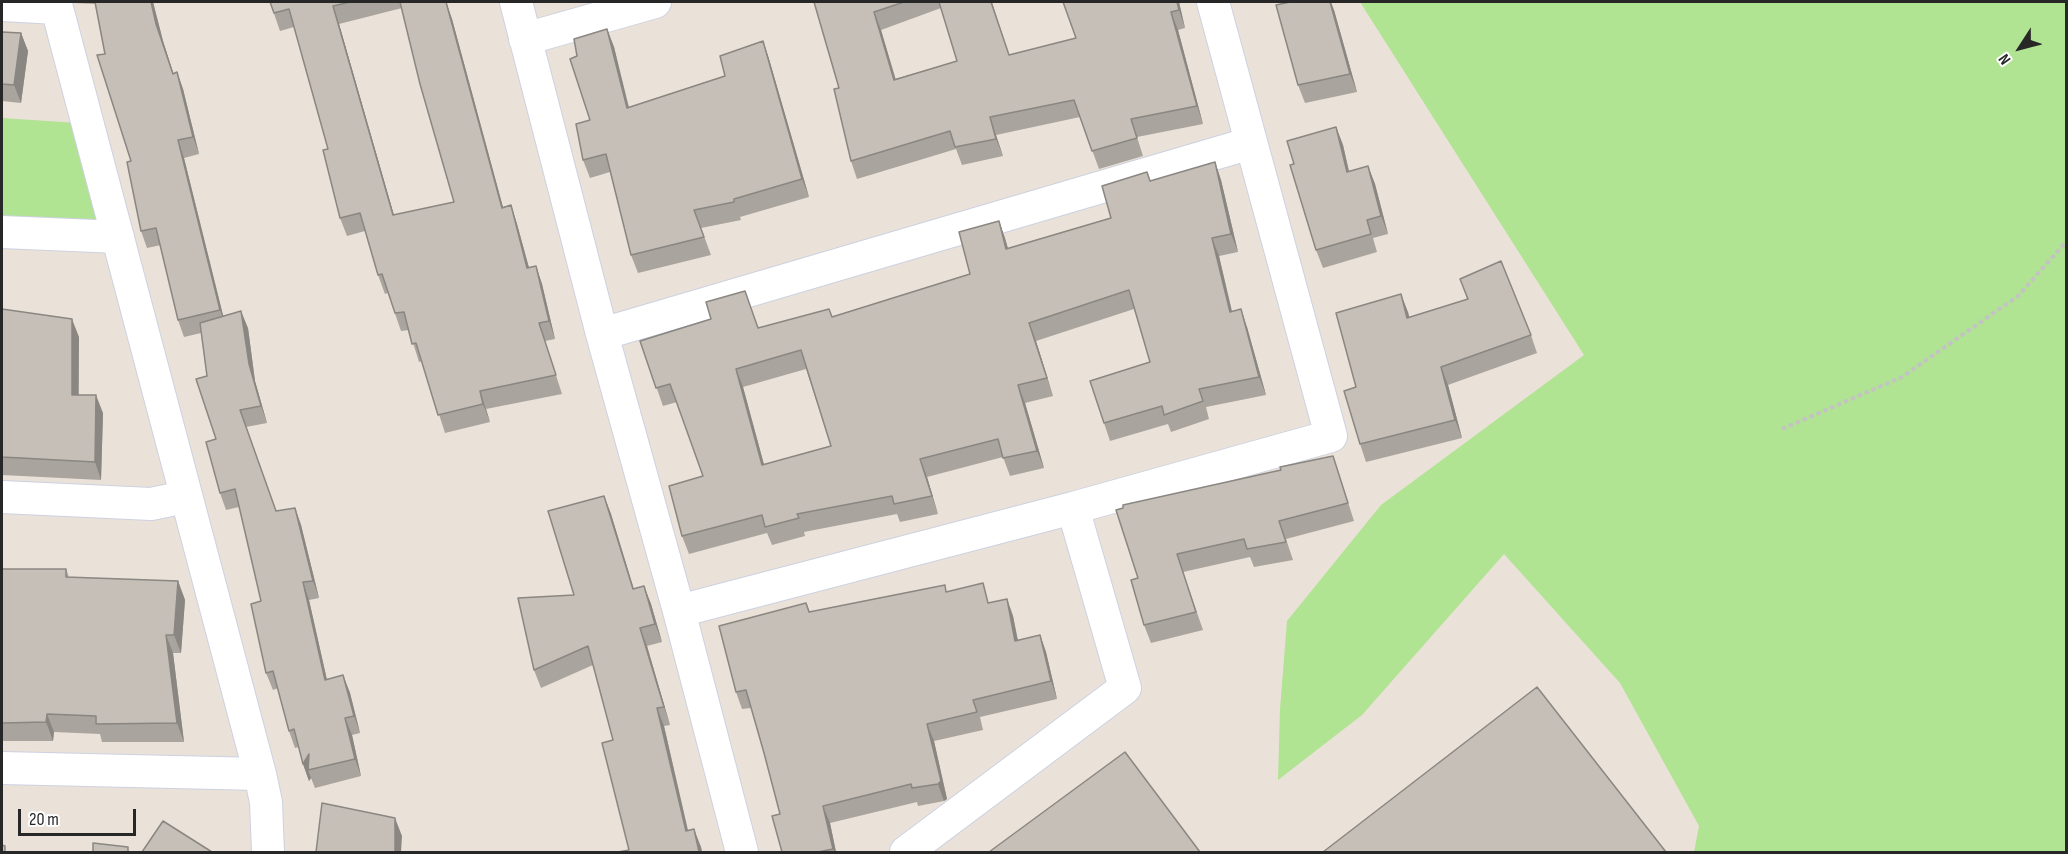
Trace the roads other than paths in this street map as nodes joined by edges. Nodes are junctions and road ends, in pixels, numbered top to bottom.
1 (516, 2) edge
2 (655, 2) edge
3 (1213, 2) edge
4 (2, 5) edge
5 (525, 39) junction
6 (1251, 143) junction
7 (2, 232) edge
8 (118, 237) junction
9 (602, 334) junction
10 (185, 496) junction
11 (2, 497) edge
12 (1073, 508) junction
13 (679, 611) junction
14 (2, 768) edge
15 (260, 774) junction
16 (268, 852) edge
17 (742, 852) edge
18 (906, 852) edge

1 - 5 street
2 - 5 street
3 - 6 street
4 - 8 street
5 - 9 street
6 - 9 street
6 - 12 street
7 - 8 street
8 - 10 street
9 - 13 street
10 - 11 street
10 - 15 street
12 - 13 street
12 - 18 street
13 - 17 street
14 - 15 street
15 - 16 street

